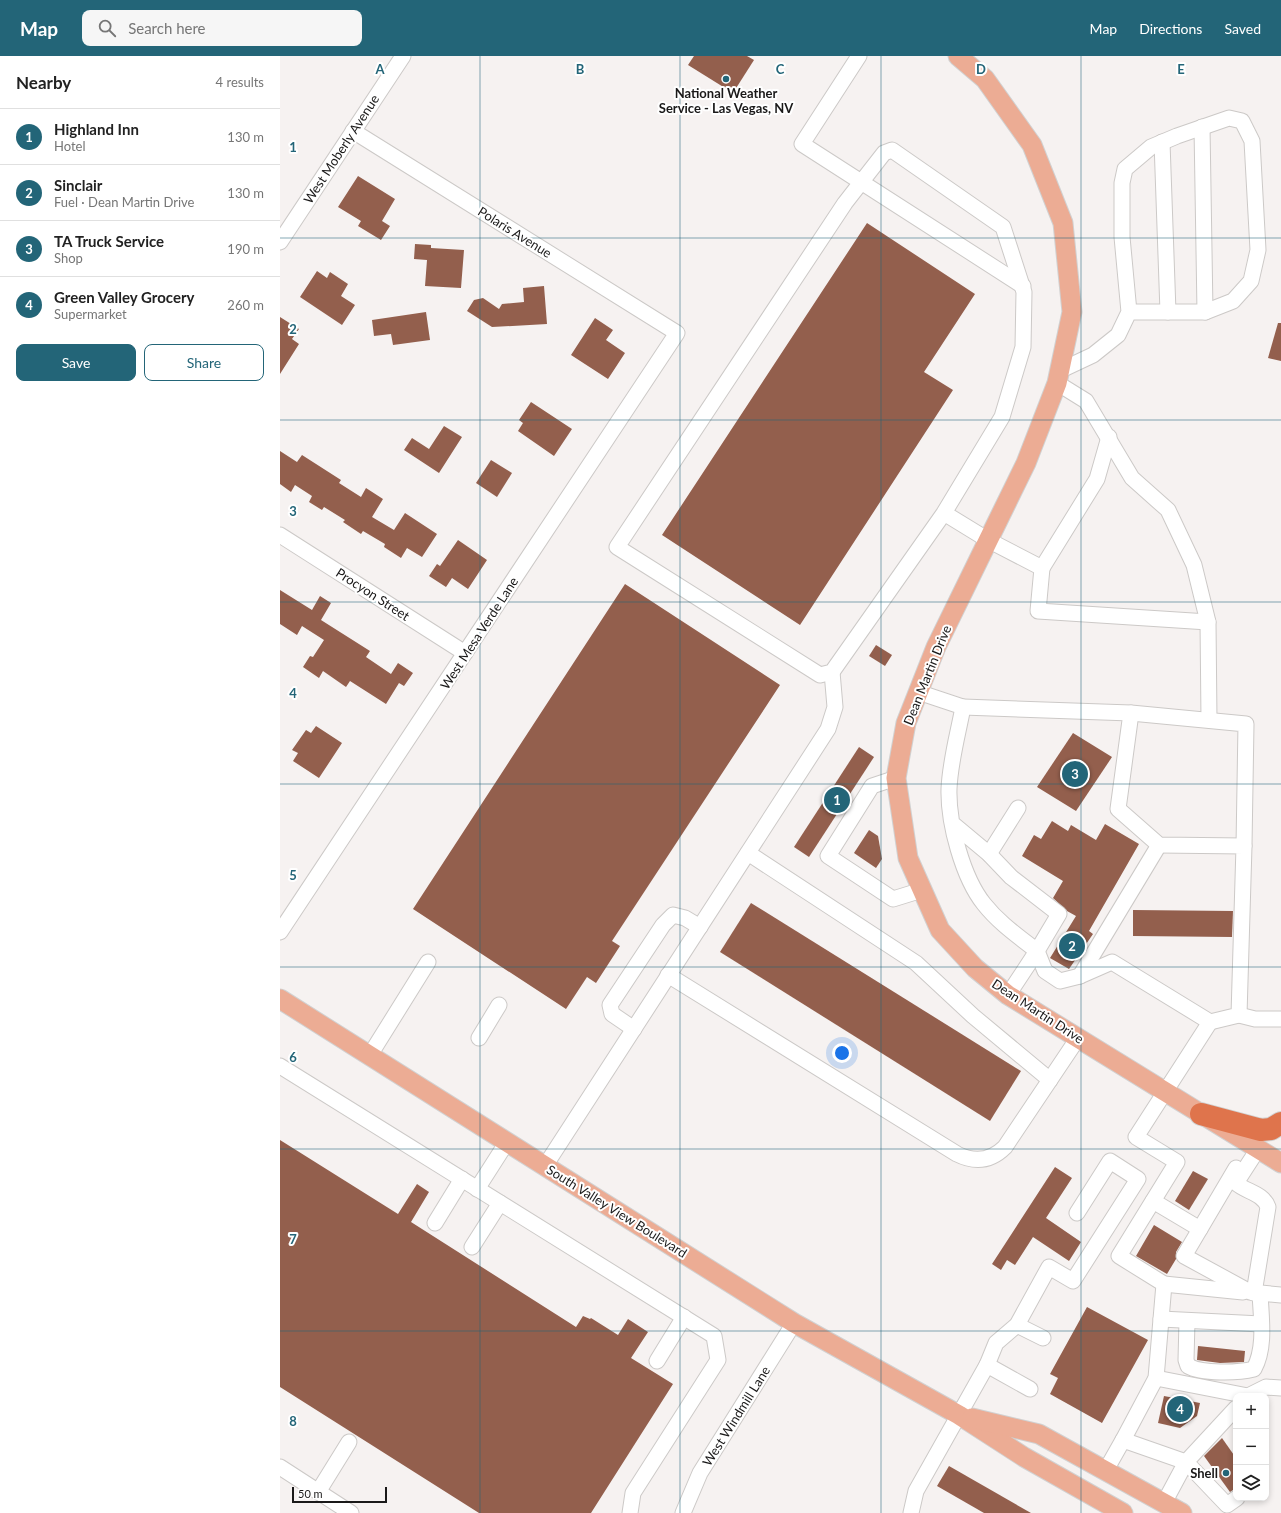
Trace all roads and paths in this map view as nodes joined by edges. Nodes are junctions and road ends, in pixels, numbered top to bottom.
1 (403, 56) edge
2 (859, 56) edge
3 (958, 56) edge
4 (1202, 127) junction
5 (353, 131) junction
6 (1162, 142) junction
7 (861, 183) junction
8 (280, 242) edge
9 (1023, 286) junction
10 (1128, 312) junction
11 (1168, 312) junction
12 (1205, 312) junction
13 (677, 333) joint
14 (1058, 377) junction
15 (1109, 436) junction
16 (944, 513) junction
17 (280, 535) edge
18 (988, 540) junction
19 (1042, 568) junction
20 (1208, 622) junction
21 (465, 654) junction
22 (832, 672) junction
23 (918, 692) junction
24 (963, 708) junction
25 (1131, 713) junction
26 (1209, 720) junction
27 (896, 778) junction
28 (1018, 808) dead end
29 (953, 824) junction
30 (1160, 844) junction
31 (1244, 846) junction
32 (748, 853) junction
33 (989, 854) junction
34 (922, 890) junction
35 (700, 926) junction
36 (280, 932) edge
37 (1037, 951) junction
38 (428, 962) dead end
39 (668, 975) junction
40 (1080, 976) junction
41 (1008, 995) junction
42 (280, 999) edge
43 (499, 1005) dead end
44 (1239, 1015) junction
45 (1281, 1019) edge
46 (1210, 1022) junction
47 (634, 1028) junction
48 (479, 1038) dead end
49 (1078, 1038) junction
50 (370, 1055) junction
51 (281, 1070) edge
52 (1050, 1080) junction
53 (1166, 1092) junction
54 (1202, 1114) junction
55 (1281, 1122) edge
56 (507, 1142) junction
57 (1254, 1146) junction
58 (1281, 1163) edge
59 (545, 1166) junction
60 (462, 1179) junction
61 (477, 1189) junction
62 (1153, 1201) junction
63 (500, 1203) junction
64 (1077, 1213) dead end
65 (435, 1223) dead end
66 (1200, 1229) junction
67 (472, 1247) dead end
68 (1164, 1284) junction
69 (1255, 1293) junction
70 (1281, 1295) edge
71 (684, 1317) junction
72 (1161, 1319) junction
73 (1187, 1320) junction
74 (794, 1323) junction
75 (1261, 1324) junction
76 (1017, 1325) junction
77 (1043, 1338) dead end
78 (657, 1361) dead end
79 (987, 1365) junction
80 (1156, 1378) junction
81 (1281, 1388) edge
82 (1030, 1389) dead end
83 (1233, 1393) edge
84 (1254, 1393) edge
85 (1233, 1411) edge
86 (959, 1415) junction
87 (1123, 1440) junction
88 (349, 1442) dead end
89 (1186, 1462) junction
90 (280, 1468) edge
91 (1106, 1470) junction
92 (318, 1492) junction
93 (1233, 1500) edge
94 (1164, 1503) junction
95 (912, 1512) edge
96 (351, 1513) edge
97 (630, 1513) edge
98 (683, 1513) edge
99 (1123, 1513) edge
100 (1182, 1513) edge

1 - 5 street, West Moberly Avenue
2 - 7 street
3 - 14 main road, Dean Martin Drive
4 - 6 street
4 - 12 street
4 - 12 street
5 - 8 street, West Moberly Avenue
5 - 13 street, Polaris Avenue
6 - 10 street
6 - 11 street
7 - 9 street
7 - 9 street
7 - 22 street
9 - 16 street
10 - 11 street
10 - 14 street
11 - 12 street
13 - 21 street, West Mesa Verde Lane
14 - 15 street
14 - 18 main road, Dean Martin Drive
15 - 19 street
15 - 20 street
16 - 18 street
16 - 22 street
17 - 21 street, Procyon Street
18 - 19 street
18 - 23 main road, Dean Martin Drive
19 - 20 street
20 - 26 street
21 - 36 street, West Mesa Verde Lane
22 - 32 street
23 - 24 street
23 - 27 main road, Dean Martin Drive
24 - 25 street
24 - 29 street
25 - 26 street
25 - 30 street
26 - 31 street
27 - 34 main road, Dean Martin Drive
27 - 34 street
28 - 33 street
29 - 33 street
29 - 37 street
30 - 31 street
30 - 40 street
31 - 44 street
32 - 35 street
32 - 52 street
33 - 37 street
34 - 41 main road, Dean Martin Drive
35 - 39 street
35 - 47 street
37 - 40 street
37 - 41 street
38 - 50 street
39 - 47 street
39 - 52 street
40 - 46 street
41 - 49 main road, Dean Martin Drive
42 - 50 main road, South Valley View Boulevard
43 - 48 street
44 - 45 street
44 - 46 street
46 - 53 street
47 - 59 street
49 - 52 street
49 - 53 main road, Dean Martin Drive
50 - 56 main road, South Valley View Boulevard
51 - 60 street
53 - 54 main road, Dean Martin Drive
53 - 62 street
54 - 55 highway
54 - 57 main road, Dean Martin Drive
56 - 59 main road, South Valley View Boulevard
56 - 61 street
57 - 58 main road, Dean Martin Drive
57 - 66 street
57 - 69 street
59 - 74 main road, South Valley View Boulevard
60 - 61 street
60 - 65 street
61 - 63 street
62 - 66 street
62 - 68 street
63 - 67 street
63 - 71 street
64 - 76 street
66 - 69 street
68 - 69 street
68 - 72 street
69 - 70 street
69 - 75 street
71 - 78 street
71 - 97 street
72 - 73 street
72 - 80 street
73 - 75 street
73 - 75 street
74 - 86 main road, South Valley View Boulevard
74 - 98 street, West Windmill Lane
76 - 77 street
76 - 79 street
79 - 82 street
79 - 86 street
80 - 83 street
80 - 87 street
81 - 84 street
85 - 89 street
86 - 91 main road, South Valley View Boulevard
86 - 95 street
86 - 99 main road, South Valley View Boulevard
87 - 89 street
87 - 91 street
88 - 92 street
89 - 93 street
89 - 94 street
90 - 92 street
91 - 94 main road, South Valley View Boulevard
92 - 96 street
94 - 100 main road, South Valley View Boulevard

